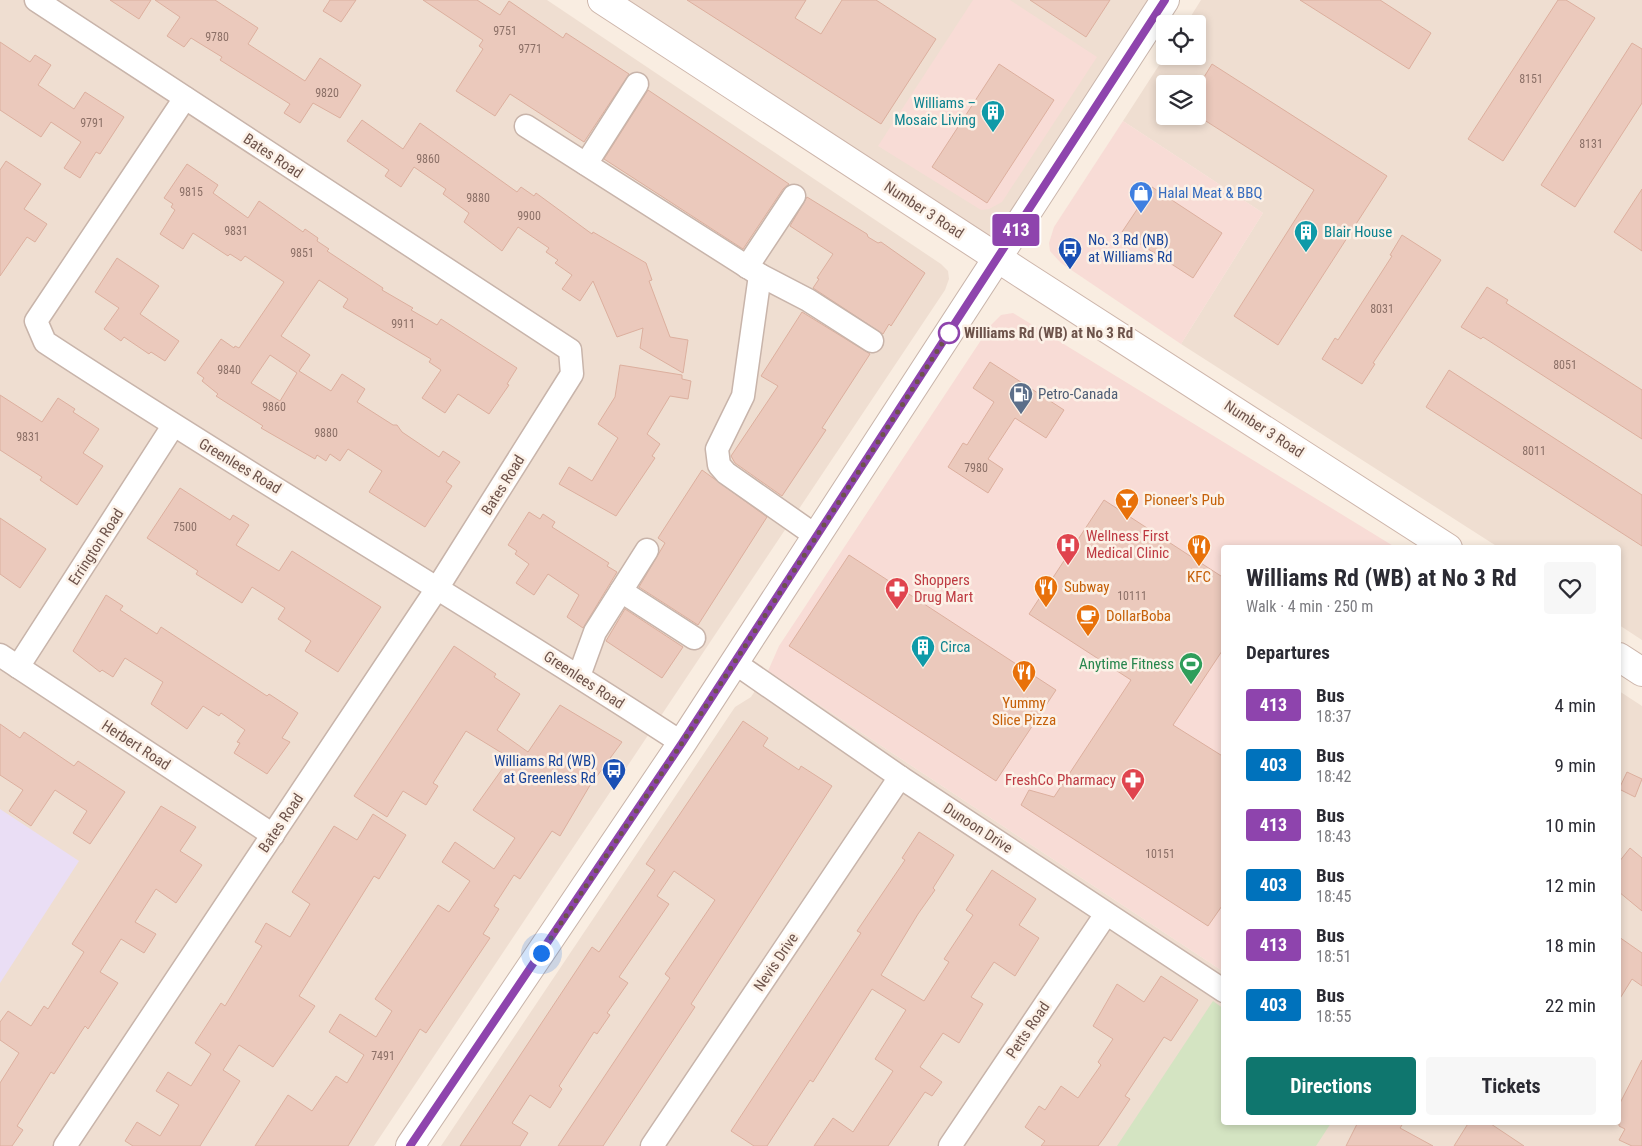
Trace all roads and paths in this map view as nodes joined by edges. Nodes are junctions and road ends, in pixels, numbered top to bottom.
1 (36, 0) edge
2 (602, 0) edge
3 (1165, 0) edge
4 (637, 84) dead end
5 (185, 98) junction
6 (526, 126) dead end
7 (586, 164) junction
8 (794, 196) dead end
9 (998, 258) junction
10 (754, 271) junction
11 (872, 341) dead end
12 (173, 426) junction
13 (816, 536) junction
14 (1443, 545) edge
15 (648, 550) dead end
16 (438, 587) junction
17 (622, 591) junction
18 (694, 638) dead end
19 (1621, 658) edge
20 (9, 661) edge
21 (735, 663) junction
22 (1642, 672) edge
23 (579, 676) junction
24 (682, 743) junction
25 (900, 777) junction
26 (273, 835) junction
27 (1106, 914) junction
28 (1221, 989) edge
29 (65, 1146) edge
30 (410, 1146) edge
31 (652, 1146) edge
32 (950, 1146) edge

1 - 5 street, Bates Road
2 - 9 street, Number 3 Road
3 - 9 street
4 - 7 street
5 - 12 street, Greenlees Road
5 - 16 street, Bates Road
6 - 7 street
7 - 10 street
8 - 10 street
9 - 13 street
9 - 14 street, Number 3 Road
10 - 11 street
10 - 13 street
12 - 16 street, Greenlees Road
12 - 20 street, Errington Road
13 - 21 street
15 - 17 street
16 - 23 street, Greenlees Road
16 - 26 street, Bates Road
17 - 18 street
17 - 23 street
19 - 22 street
20 - 26 street, Herbert Road
21 - 24 street
21 - 25 street, Dunoon Drive
23 - 24 street, Greenlees Road
24 - 30 street
25 - 27 street, Dunoon Drive
25 - 31 street, Nevis Drive
26 - 29 street, Bates Road
27 - 28 street, Dunoon Drive
27 - 32 street, Petts Road

